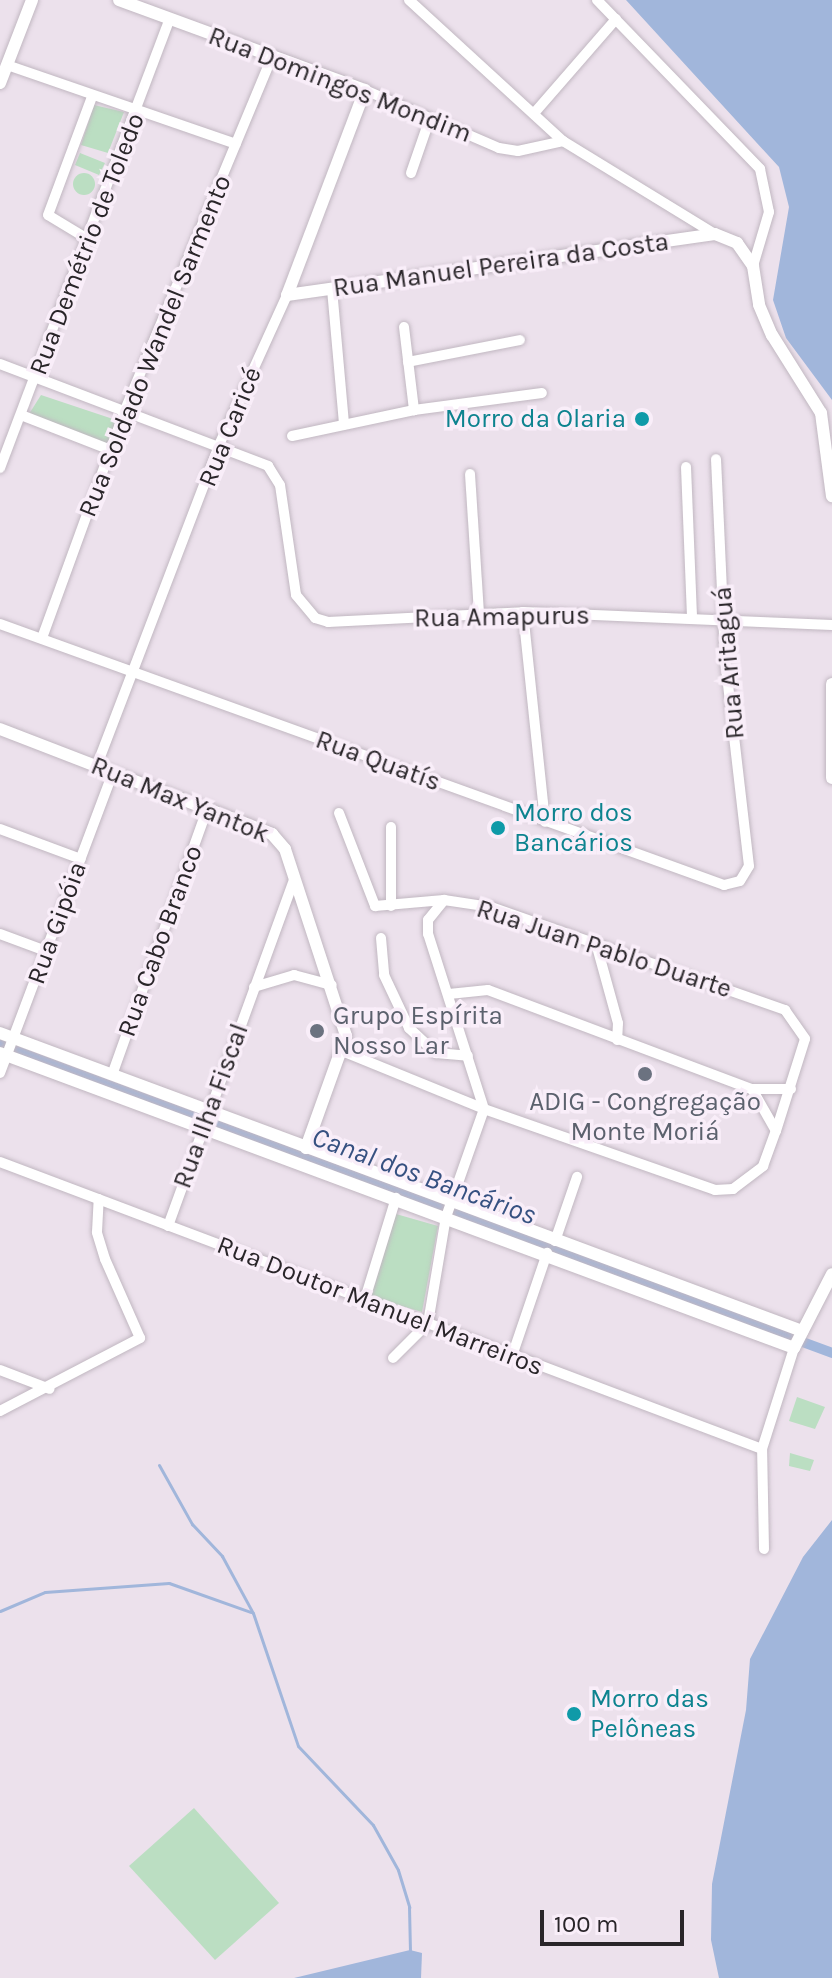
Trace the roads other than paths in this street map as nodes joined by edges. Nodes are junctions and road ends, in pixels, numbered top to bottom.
1 (32, 0) edge
2 (119, 0) edge
3 (409, 0) edge
4 (597, 0) edge
5 (170, 19) junction
6 (616, 19) junction
7 (272, 56) junction
8 (7, 65) junction
9 (0, 83) edge
10 (365, 90) junction
11 (92, 97) junction
12 (536, 111) junction
13 (136, 113) junction
14 (430, 118) junction
15 (563, 141) junction
16 (236, 144) junction
17 (411, 173) dead end
18 (715, 234) junction
19 (86, 238) junction
20 (753, 266) junction
21 (332, 289) junction
22 (287, 295) junction
23 (404, 327) dead end
24 (520, 340) dead end
25 (408, 362) junction
26 (0, 364) edge
27 (36, 378) junction
28 (542, 393) dead end
29 (125, 410) junction
30 (414, 410) junction
31 (21, 415) junction
32 (344, 424) junction
33 (292, 436) dead end
34 (219, 445) junction
35 (111, 450) junction
36 (716, 459) dead end
37 (686, 467) dead end
38 (0, 468) edge
39 (470, 474) dead end
40 (832, 496) edge
41 (523, 612) junction
42 (479, 614) junction
43 (692, 615) junction
44 (724, 617) junction
45 (0, 624) edge
46 (832, 625) edge
47 (42, 638) junction
48 (132, 671) junction
49 (832, 684) edge
50 (0, 729) edge
51 (97, 765) junction
52 (113, 772) junction
53 (832, 778) edge
54 (208, 807) junction
55 (339, 813) dead end
56 (545, 822) junction
57 (391, 827) dead end
58 (0, 829) edge
59 (81, 859) junction
60 (749, 866) joint
61 (294, 879) junction
62 (444, 900) junction
63 (391, 906) junction
64 (0, 934) edge
65 (381, 938) dead end
66 (597, 947) junction
67 (46, 951) junction
68 (332, 986) junction
69 (254, 987) junction
70 (449, 994) junction
71 (0, 1033) edge
72 (14, 1039) junction
73 (617, 1040) junction
74 (342, 1051) junction
75 (5, 1054) edge
76 (468, 1056) junction
77 (0, 1073) edge
78 (112, 1075) junction
79 (752, 1089) junction
80 (791, 1089) junction
81 (484, 1109) junction
82 (206, 1120) junction
83 (776, 1131) junction
84 (306, 1148) junction
85 (0, 1162) edge
86 (577, 1177) dead end
87 (396, 1198) junction
88 (99, 1199) junction
89 (448, 1210) junction
90 (168, 1226) junction
91 (555, 1241) junction
92 (547, 1253) junction
93 (832, 1274) edge
94 (364, 1302) junction
95 (428, 1323) junction
96 (801, 1331) junction
97 (795, 1347) junction
98 (512, 1356) junction
99 (393, 1358) dead end
100 (0, 1370) edge
101 (50, 1389) junction
102 (0, 1411) edge
103 (762, 1449) junction
104 (764, 1549) dead end

1 - 8 street
2 - 5 street, Rua Domingos Mondim
3 - 12 street
4 - 6 street
5 - 7 street, Rua Domingos Mondim
5 - 13 street, Rua Demétrio de Toledo
6 - 12 street
6 - 20 street
7 - 10 street, Rua Domingos Mondim
7 - 16 street, Rua Soldado Wandel Sarmento
8 - 9 street
8 - 11 street
10 - 14 street, Rua Domingos Mondim
10 - 22 street, Rua Caricé
11 - 13 street
11 - 19 street
12 - 15 street
13 - 16 street
13 - 19 street, Rua Demétrio de Toledo
14 - 15 street, Rua Domingos Mondim
14 - 17 street
15 - 18 street
16 - 29 street, Rua Soldado Wandel Sarmento
18 - 20 street
18 - 21 street, Rua Manuel Pereira da Costa
19 - 27 street, Rua Demétrio de Toledo
20 - 40 street
21 - 22 street, Rua Manuel Pereira da Costa
21 - 32 street
22 - 34 street, Rua Caricé
23 - 25 street
24 - 25 street
25 - 30 street
26 - 27 street
27 - 29 street
27 - 31 street, Rua Demétrio de Toledo
28 - 30 street
29 - 34 street
29 - 35 street, Rua Soldado Wandel Sarmento
30 - 32 street
31 - 35 street
31 - 38 street, Rua Demétrio de Toledo
32 - 33 street
34 - 42 street, Rua Amapurus
34 - 48 street, Rua Caricé
35 - 47 street, Rua Soldado Wandel Sarmento
36 - 44 street, Rua Aritaguá
37 - 43 street
39 - 42 street
41 - 42 street, Rua Amapurus
41 - 43 street, Rua Amapurus
41 - 56 street
43 - 44 street, Rua Amapurus
44 - 46 street, Rua Amapurus
44 - 60 street, Rua Aritaguá
45 - 47 street, Rua Quatís
47 - 48 street, Rua Quatís
48 - 51 street, Rua Caricé
48 - 56 street, Rua Quatís
49 - 53 street
50 - 51 street, Rua Max Yantok
51 - 52 street, Rua Max Yantok
52 - 54 street, Rua Max Yantok
52 - 59 street, Rua Gipóia
54 - 61 street, Rua Max Yantok
54 - 78 street, Rua Cabo Branco
55 - 63 street
56 - 60 street, Rua Quatís
57 - 63 street
58 - 59 street
59 - 67 street, Rua Gipóia
61 - 68 street, Rua Max Yantok
61 - 69 street, Rua Ilha Fiscal
62 - 63 street
62 - 66 street, Rua Juan Pablo Duarte
62 - 70 street, Rua Juan Pablo Duarte
64 - 67 street
65 - 76 street
66 - 73 street
66 - 80 street, Rua Juan Pablo Duarte
67 - 72 street, Rua Gipóia
68 - 69 street
68 - 74 street, Rua Max Yantok
69 - 82 street, Rua Ilha Fiscal
70 - 73 street
70 - 76 street, Rua Juan Pablo Duarte
71 - 72 street
72 - 75 street, Rua Gipóia
72 - 78 street
73 - 79 street
74 - 81 street
74 - 84 street, Rua Max Yantok
75 - 77 street, Rua Gipóia
75 - 82 street
76 - 81 street, Rua Juan Pablo Duarte
78 - 82 street
79 - 80 street
79 - 83 street
80 - 83 street
81 - 83 street
81 - 89 street
82 - 84 street
82 - 87 street
82 - 90 street, Rua Ilha Fiscal
84 - 89 street
85 - 88 street, Rua Doutor Manuel Marreiros
86 - 91 street
87 - 89 street
87 - 94 street
88 - 90 street, Rua Doutor Manuel Marreiros
88 - 101 street
89 - 91 street
89 - 92 street
89 - 95 street
90 - 94 street, Rua Doutor Manuel Marreiros
91 - 96 street
92 - 97 street
92 - 98 street
93 - 96 street
94 - 95 street, Rua Doutor Manuel Marreiros
95 - 98 street, Rua Doutor Manuel Marreiros
95 - 99 street
96 - 97 street
97 - 103 street
98 - 103 street, Rua Doutor Manuel Marreiros
100 - 101 street
101 - 102 street
103 - 104 street

